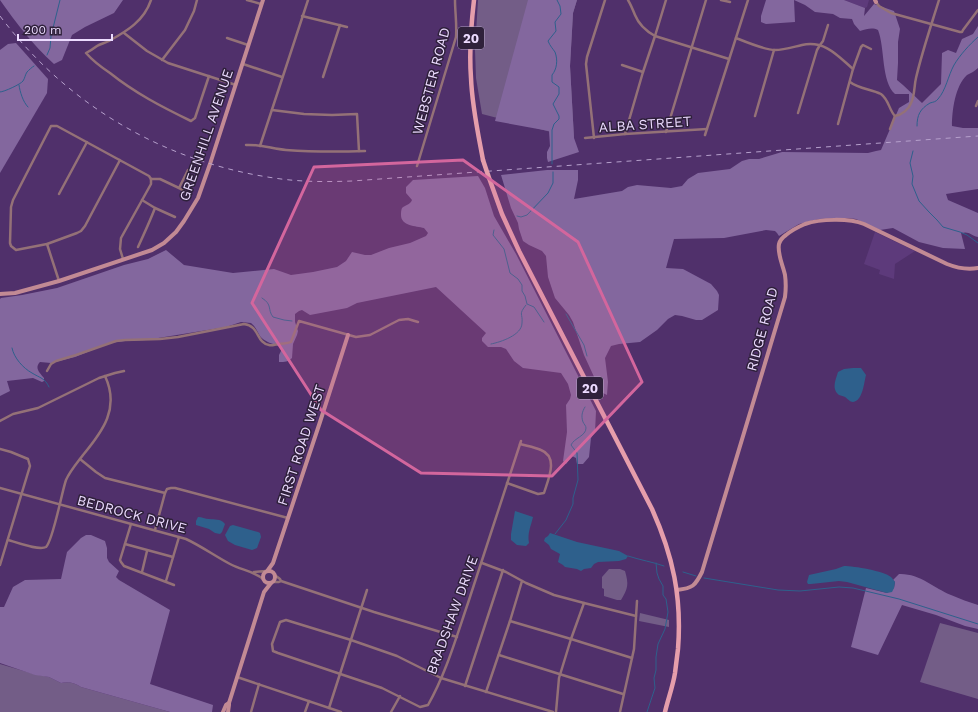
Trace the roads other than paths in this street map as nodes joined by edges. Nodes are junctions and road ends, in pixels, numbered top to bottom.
1 (151, 0) edge
2 (196, 0) edge
3 (247, 0) edge
4 (308, 0) edge
5 (455, 0) edge
6 (474, 0) edge
7 (605, 0) edge
8 (628, 0) edge
9 (666, 0) edge
10 (706, 0) edge
11 (721, 0) edge
12 (748, 0) edge
13 (939, 0) edge
14 (876, 1) edge
15 (262, 2) edge
16 (730, 2) dead end
17 (978, 10) edge
18 (302, 16) junction
19 (932, 24) junction
20 (340, 25) junction
21 (828, 25) dead end
22 (347, 27) dead end
23 (124, 33) junction
24 (655, 36) junction
25 (227, 38) dead end
26 (736, 38) junction
27 (249, 45) junction
28 (820, 45) junction
29 (691, 47) junction
30 (871, 49) dead end
31 (774, 50) junction
32 (729, 59) junction
33 (162, 60) junction
34 (243, 64) junction
35 (622, 65) dead end
36 (853, 69) junction
37 (643, 72) junction
38 (209, 76) junction
39 (282, 77) junction
40 (323, 77) dead end
41 (850, 82) junction
42 (236, 85) junction
43 (978, 101) edge
44 (976, 106) dead end
45 (272, 110) junction
46 (798, 113) dead end
47 (754, 116) dead end
48 (895, 116) junction
49 (838, 124) dead end
50 (707, 129) junction
51 (890, 129) dead end
52 (666, 132) junction
53 (624, 134) junction
54 (705, 135) dead end
55 (585, 138) dead end
56 (594, 138) junction
57 (86, 142) junction
58 (246, 145) dead end
59 (260, 146) junction
60 (359, 151) junction
61 (365, 151) dead end
62 (120, 160) junction
63 (417, 166) dead end
64 (188, 170) dead end
65 (151, 179) junction
66 (179, 188) junction
67 (187, 193) dead end
68 (59, 194) dead end
69 (142, 200) junction
70 (155, 208) junction
71 (175, 217) dead end
72 (47, 244) junction
73 (138, 247) dead end
74 (123, 260) junction
75 (978, 268) edge
76 (59, 281) junction
77 (0, 294) edge
78 (418, 322) dead end
79 (348, 335) junction
80 (47, 371) dead end
81 (124, 371) dead end
82 (105, 376) junction
83 (0, 421) edge
84 (0, 449) edge
85 (80, 459) junction
86 (507, 483) junction
87 (0, 488) edge
88 (165, 493) junction
89 (21, 494) junction
90 (60, 505) junction
91 (288, 518) junction
92 (131, 524) junction
93 (155, 530) junction
94 (179, 537) junction
95 (8, 540) junction
96 (125, 544) junction
97 (147, 551) junction
98 (173, 557) junction
99 (274, 563) junction
100 (482, 563) junction
101 (0, 565) edge
102 (503, 570) junction
103 (267, 571) junction
104 (142, 572) junction
105 (254, 572) junction
106 (275, 574) junction
107 (264, 580) junction
108 (282, 581) junction
109 (522, 581) junction
110 (166, 582) junction
111 (272, 582) junction
112 (174, 585) dead end
113 (367, 590) dead end
114 (677, 590) junction
115 (264, 592) junction
116 (637, 601) dead end
117 (584, 603) junction
118 (361, 608) junction
119 (636, 616) junction
120 (510, 621) junction
121 (457, 638) junction
122 (571, 639) junction
123 (351, 640) junction
124 (499, 655) junction
125 (632, 658) junction
126 (340, 674) junction
127 (560, 674) junction
128 (237, 677) junction
129 (441, 678) junction
130 (259, 684) junction
131 (465, 686) junction
132 (486, 692) junction
133 (623, 694) junction
134 (400, 696) junction
135 (309, 701) junction
136 (229, 703) junction
137 (329, 708) junction
138 (223, 712) edge
139 (228, 712) edge
140 (251, 712) edge
141 (305, 712) edge
142 (341, 712) edge
143 (391, 712) edge
144 (554, 712) edge
145 (620, 712) edge
146 (665, 712) edge

1 - 23 street
2 - 33 street
3 - 15 street
4 - 18 street
5 - 63 street, WEBSTER ROAD
6 - 114 main road, 20, bridge
7 - 56 street
8 - 24 street
9 - 24 street
10 - 29 street
11 - 16 street
12 - 26 street
13 - 19 street
14 - 19 street
15 - 27 street, GREENHILL AVENUE
17 - 19 street
18 - 20 street
18 - 39 street
19 - 48 street
20 - 22 street
20 - 40 street
21 - 28 street
23 - 33 street
23 - 38 street
24 - 29 street
24 - 37 street
25 - 27 street
26 - 31 street
26 - 32 street
27 - 34 street, GREENHILL AVENUE
28 - 31 street
28 - 36 street
28 - 46 street
29 - 32 street
29 - 52 street
30 - 36 street
31 - 47 street
32 - 50 street
33 - 38 street
34 - 39 street
34 - 42 street, GREENHILL AVENUE
35 - 37 street
36 - 41 street
37 - 53 street
38 - 42 street
39 - 45 street
41 - 48 street
41 - 49 street
42 - 74 street, GREENHILL AVENUE
43 - 44 street
45 - 59 street
45 - 60 street
48 - 51 street
50 - 52 street, ALBA STREET
50 - 54 street
52 - 53 street, ALBA STREET
53 - 56 street, ALBA STREET
55 - 56 street, ALBA STREET
57 - 62 street
57 - 68 street
57 - 72 street
58 - 59 street
59 - 60 street
60 - 61 street
62 - 65 street
62 - 72 street
64 - 66 street
65 - 66 street
65 - 69 street
66 - 67 street
69 - 70 street
69 - 74 street
70 - 71 street
70 - 73 street
72 - 76 street
74 - 76 street, GREENHILL AVENUE
75 - 114 street, RIDGE ROAD
76 - 77 street, GREENHILL AVENUE
78 - 79 street
79 - 80 street
79 - 91 street, FIRST ROAD WEST
81 - 82 street
82 - 83 street
82 - 85 street
84 - 89 street
85 - 88 street
85 - 90 street
86 - 86 street, BRADSHAW DRIVE
86 - 100 street, BRADSHAW DRIVE
87 - 89 street, BEDROCK DRIVE
88 - 91 street
88 - 93 street
89 - 90 street, BEDROCK DRIVE
89 - 95 street
90 - 92 street, BEDROCK DRIVE
90 - 95 street
91 - 99 street, FIRST ROAD WEST
92 - 93 street, BEDROCK DRIVE
92 - 96 street
93 - 94 street, BEDROCK DRIVE
94 - 98 street
94 - 105 street, BEDROCK DRIVE
95 - 101 street
96 - 97 street
96 - 104 street
97 - 98 street
97 - 104 street
98 - 110 street
99 - 103 street, FIRST ROAD WEST
99 - 106 street, FIRST ROAD WEST
100 - 102 street
100 - 121 street, BRADSHAW DRIVE
102 - 109 street
102 - 131 street
103 - 105 street, BEDROCK DRIVE
103 - 106 street
103 - 107 street, FIRST ROAD WEST
104 - 110 street
105 - 107 street, BEDROCK DRIVE
106 - 108 street
106 - 111 street, FIRST ROAD WEST
107 - 111 street
107 - 115 street, FIRST ROAD WEST
108 - 111 street
108 - 118 street
109 - 117 street
109 - 120 street
110 - 112 street
111 - 115 street, FIRST ROAD WEST
113 - 118 street
114 - 146 main road, 20
115 - 128 street, FIRST ROAD WEST
116 - 119 street
117 - 119 street
117 - 122 street
118 - 121 street
118 - 123 street
119 - 125 street
120 - 122 street
120 - 124 street
121 - 129 street, BRADSHAW DRIVE
122 - 125 street
122 - 127 street
123 - 126 street
123 - 126 street, BRADSHAW DRIVE
123 - 129 street
124 - 127 street
124 - 132 street
125 - 133 street
126 - 134 street, BRADSHAW DRIVE
126 - 137 street
127 - 133 street
127 - 144 street
128 - 130 street
128 - 136 street, FIRST ROAD WEST
129 - 131 street
129 - 134 street, BRADSHAW DRIVE
130 - 135 street
130 - 140 street
131 - 132 street
132 - 144 street
133 - 145 street
134 - 143 street
135 - 137 street
135 - 141 street
136 - 138 street, FIRST ROAD WEST
136 - 139 street, FIRST ROAD WEST
137 - 142 street

